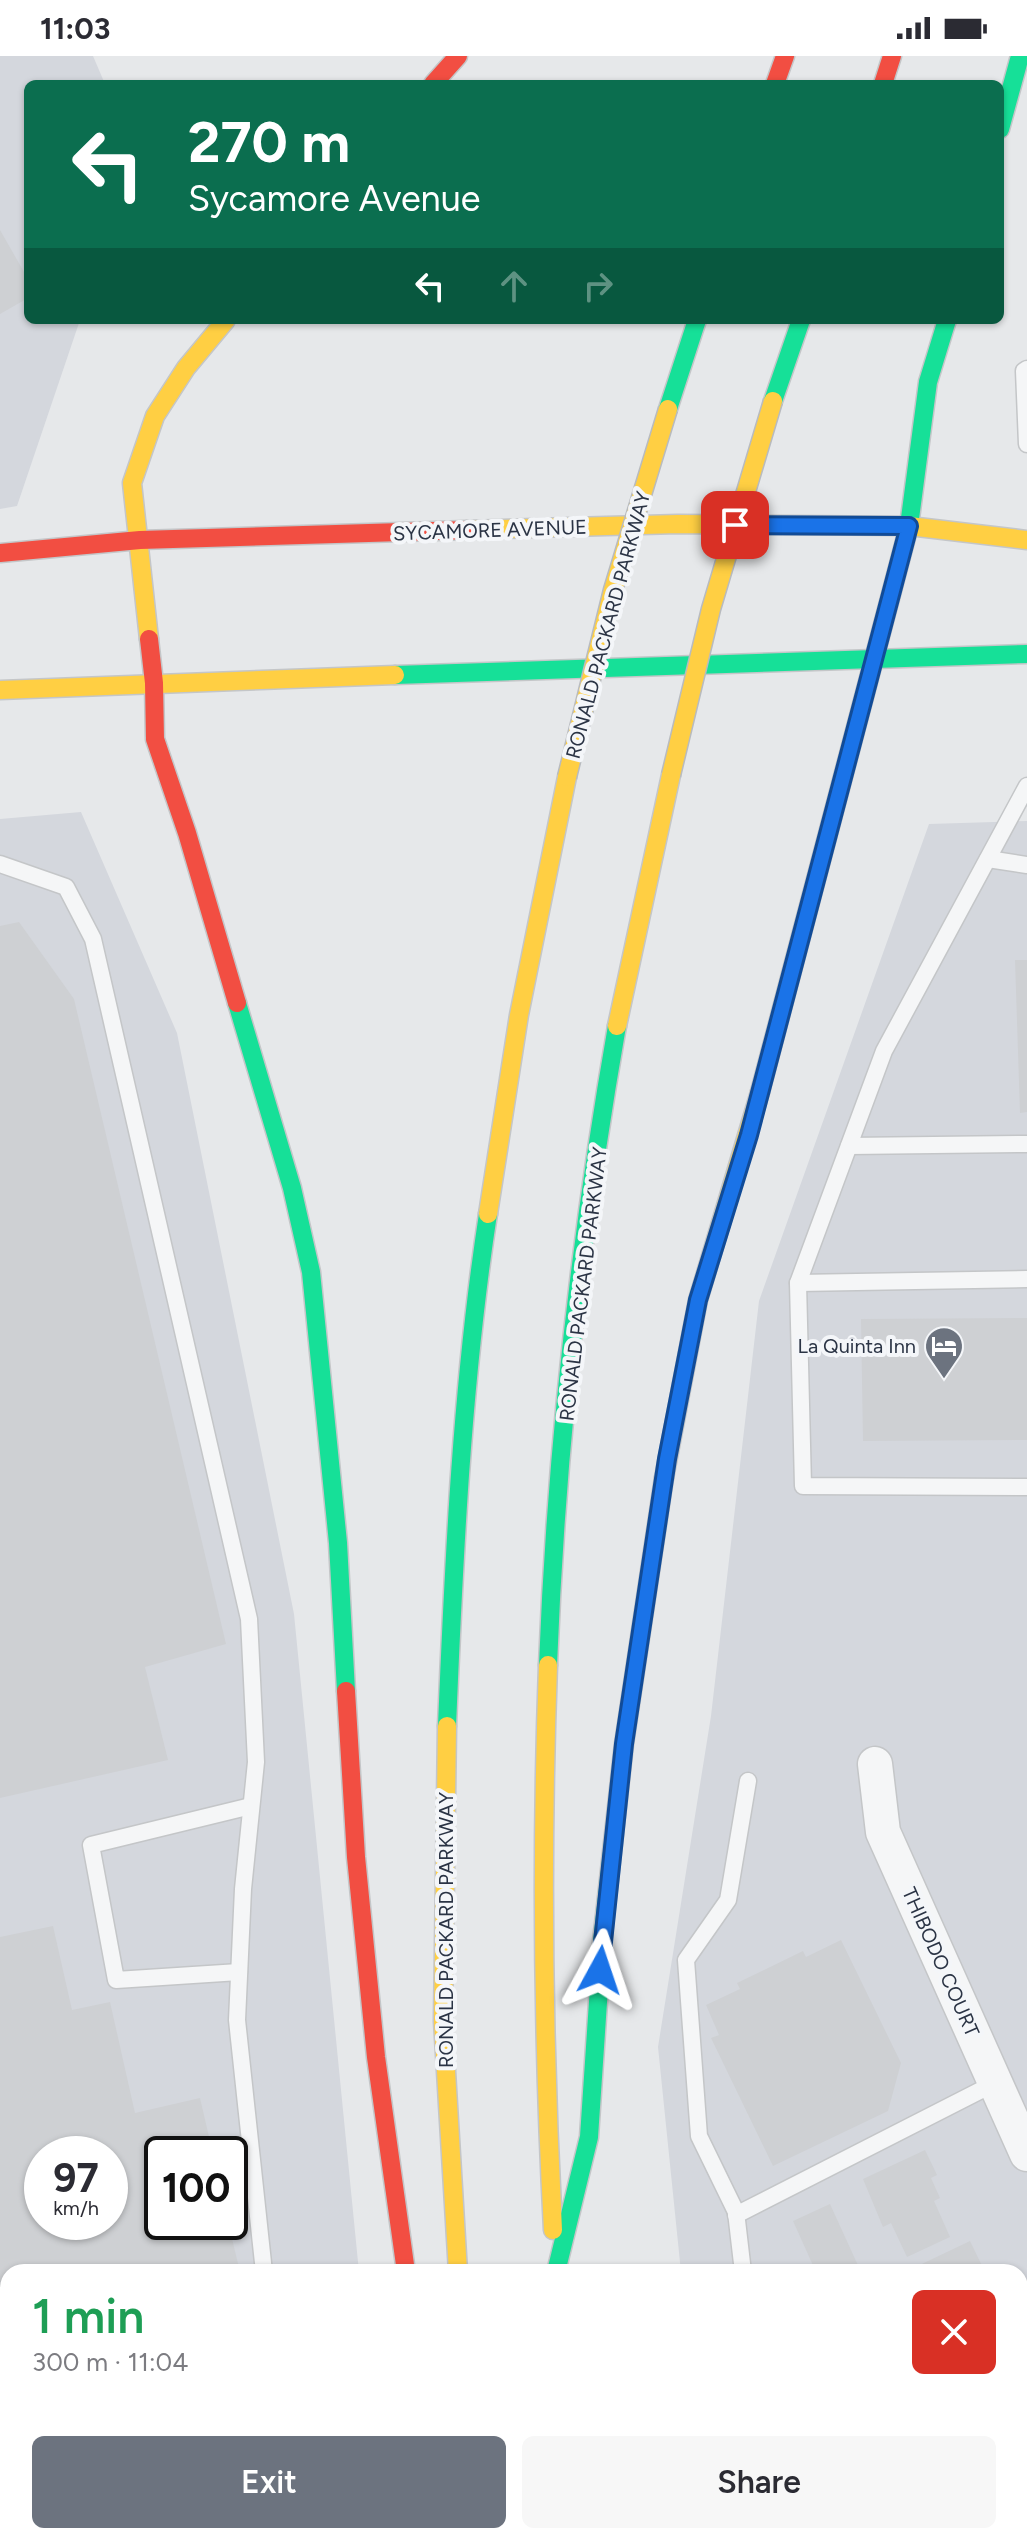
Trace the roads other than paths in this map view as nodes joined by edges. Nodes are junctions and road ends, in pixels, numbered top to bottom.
1 (458, 56) edge
2 (785, 56) edge
3 (892, 56) edge
4 (1020, 56) edge
5 (437, 80) edge
6 (776, 80) edge
7 (884, 80) edge
8 (1004, 114) edge
9 (223, 324) edge
10 (696, 324) edge
11 (800, 324) edge
12 (946, 324) edge
13 (1027, 369) edge
14 (1027, 444) edge
15 (909, 526) junction
16 (140, 540) junction
17 (1027, 540) edge
18 (0, 553) edge
19 (1027, 654) edge
20 (875, 658) junction
21 (154, 683) junction
22 (0, 690) edge
23 (1027, 786) edge
24 (988, 859) junction
25 (0, 864) edge
26 (1027, 865) edge
27 (1027, 1144) edge
28 (849, 1146) junction
29 (1027, 1279) edge
30 (798, 1283) junction
31 (1027, 1487) edge
32 (875, 1764) dead end
33 (748, 1781) dead end
34 (251, 1806) junction
35 (239, 1972) junction
36 (995, 2083) junction
37 (1027, 2154) edge
38 (736, 2215) junction
39 (263, 2264) edge
40 (405, 2264) edge
41 (458, 2264) edge
42 (555, 2264) edge
43 (558, 2264) edge
44 (742, 2264) edge

1 - 5 main road
2 - 6 main road
3 - 7 main road
4 - 8 main road
9 - 16 main road
10 - 41 main road, RONALD PACKARD PARKWAY, bridge
11 - 42 main road, RONALD PACKARD PARKWAY, bridge
12 - 15 main road
13 - 14 lane
15 - 16 main road, SYCAMORE AVENUE
15 - 17 main road, SYCAMORE AVENUE
15 - 20 main road
16 - 18 main road, SYCAMORE AVENUE
16 - 21 main road
19 - 20 main road
20 - 21 main road
20 - 43 main road
21 - 22 main road
21 - 40 main road
23 - 24 lane
24 - 26 lane
24 - 28 lane
25 - 34 lane
27 - 28 lane
28 - 30 lane
29 - 30 lane
30 - 31 lane
32 - 36 street, THIBODO COURT
33 - 38 lane
34 - 35 lane
34 - 35 lane
35 - 39 lane
36 - 37 street, THIBODO COURT
36 - 38 lane
38 - 44 lane

